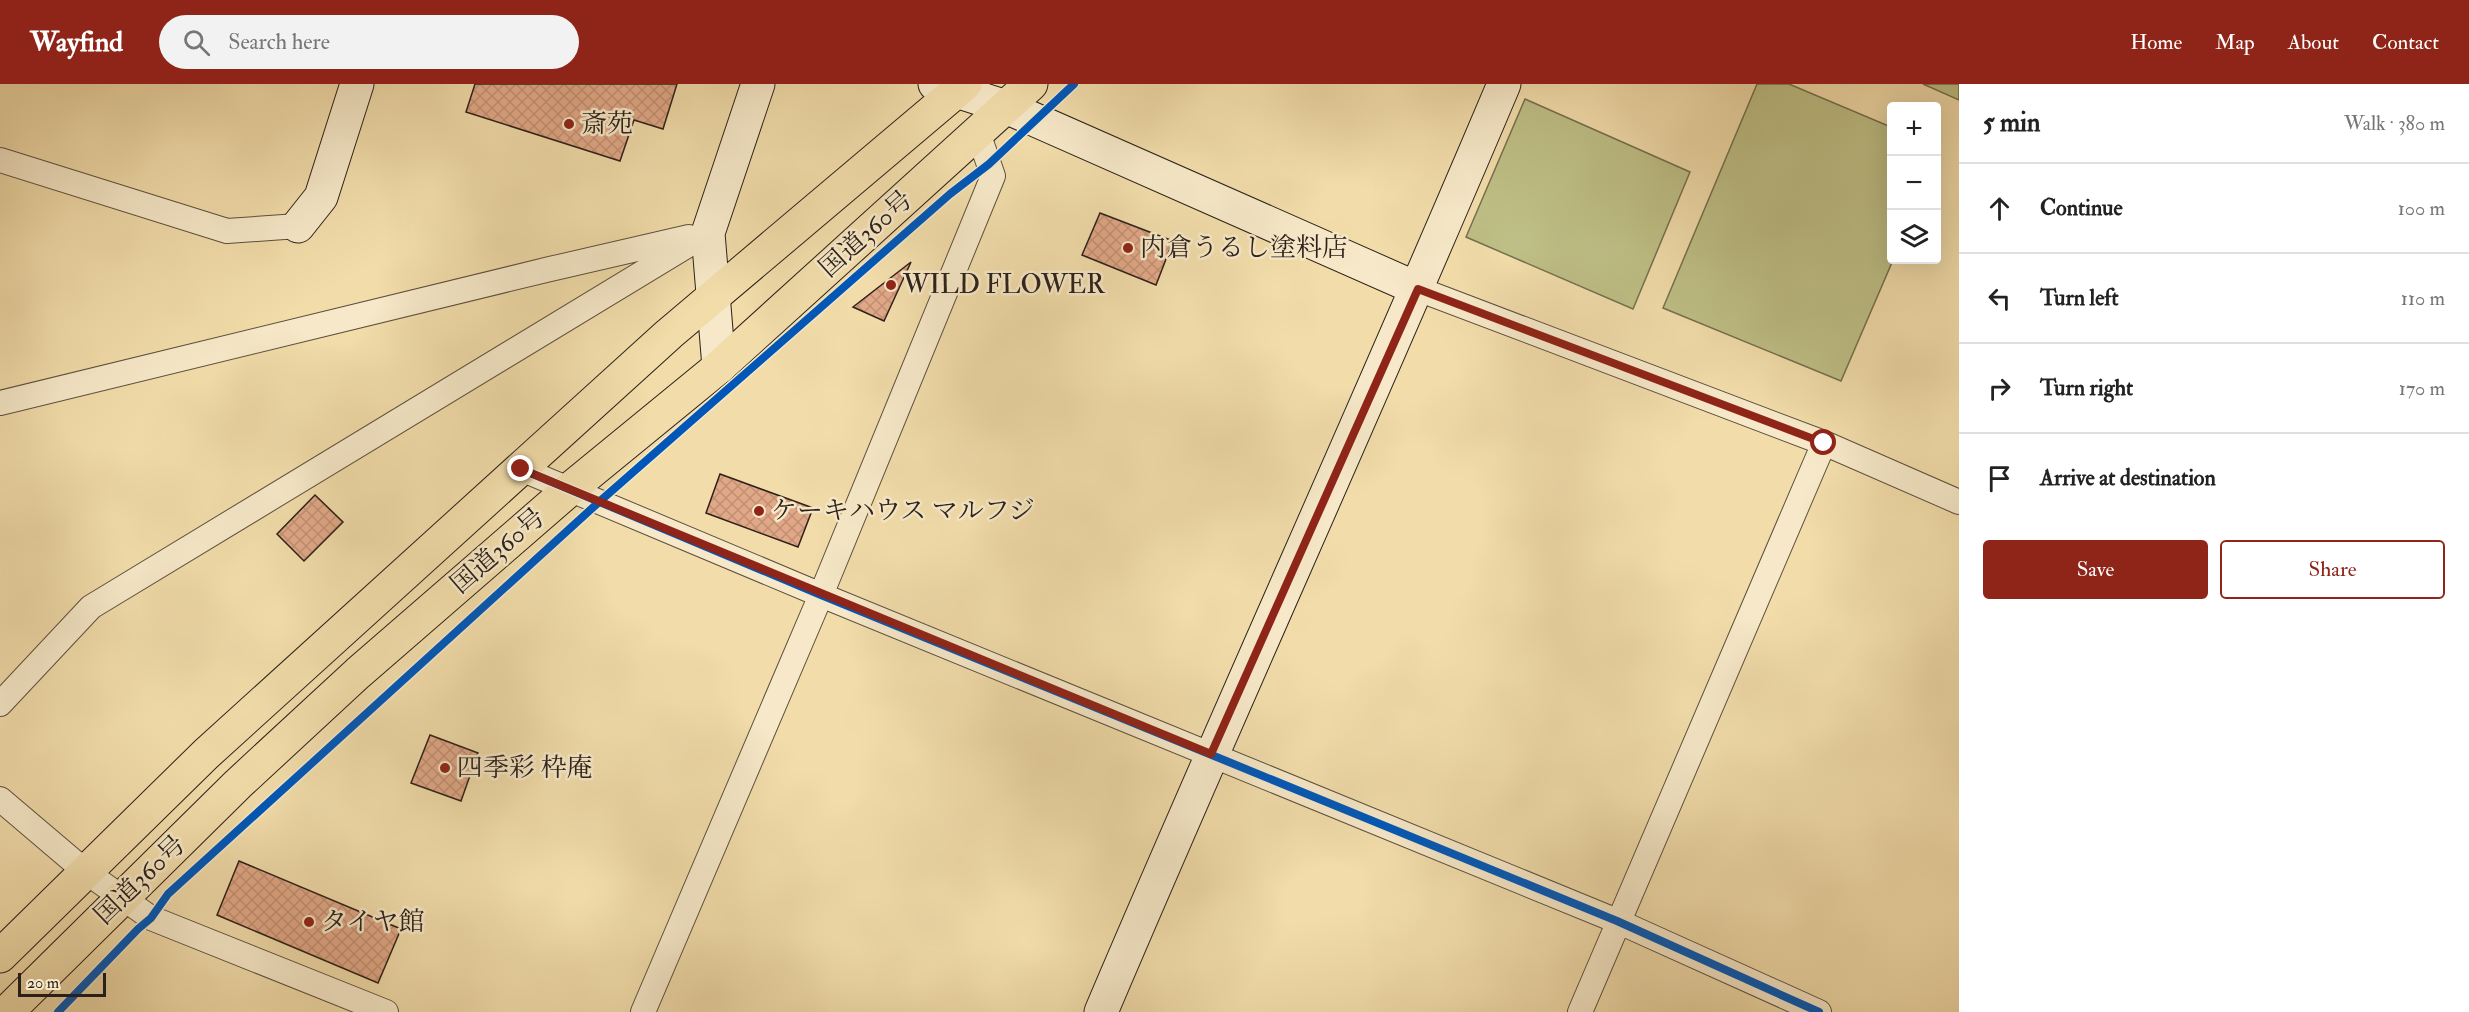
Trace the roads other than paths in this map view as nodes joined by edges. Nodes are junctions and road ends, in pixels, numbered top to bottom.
1 (357, 84) edge
2 (758, 84) edge
3 (1031, 84) edge
4 (1504, 84) edge
5 (952, 87) edge
6 (1006, 107) junction
7 (978, 133) junction
8 (0, 160) edge
9 (298, 226) joint
10 (708, 233) junction
11 (1418, 289) junction
12 (714, 296) junction
13 (718, 367) junction
14 (0, 403) edge
15 (1824, 443) junction
16 (521, 469) junction
17 (570, 489) junction
18 (1959, 502) edge
19 (821, 595) junction
20 (0, 704) edge
21 (1211, 754) junction
22 (0, 800) edge
23 (86, 872) junction
24 (121, 898) junction
25 (1617, 921) junction
26 (0, 956) edge
27 (7, 1012) edge
28 (386, 1012) edge
29 (643, 1012) edge
30 (1101, 1012) edge
31 (1580, 1012) edge
32 (1819, 1012) edge

1 - 9 street
2 - 10 street
3 - 6 highway, 国道360号
4 - 11 street
5 - 6 street
5 - 12 highway, 国道360号
6 - 7 highway, 国道360号
6 - 11 street
7 - 13 highway, 国道360号
7 - 19 street
8 - 9 street
10 - 12 street
10 - 14 street
10 - 20 street
11 - 15 street
11 - 21 street
12 - 13 street
12 - 16 highway, 国道360号
13 - 17 highway, 国道360号
15 - 18 street
15 - 25 street
16 - 17 street
16 - 23 highway, 国道360号
17 - 19 street
17 - 24 highway, 国道360号
19 - 21 street
19 - 29 street
21 - 25 street
21 - 30 street
22 - 23 street
23 - 24 street
23 - 26 highway, 国道360号
24 - 27 highway, 国道360号
24 - 28 street
25 - 31 street
25 - 32 street

